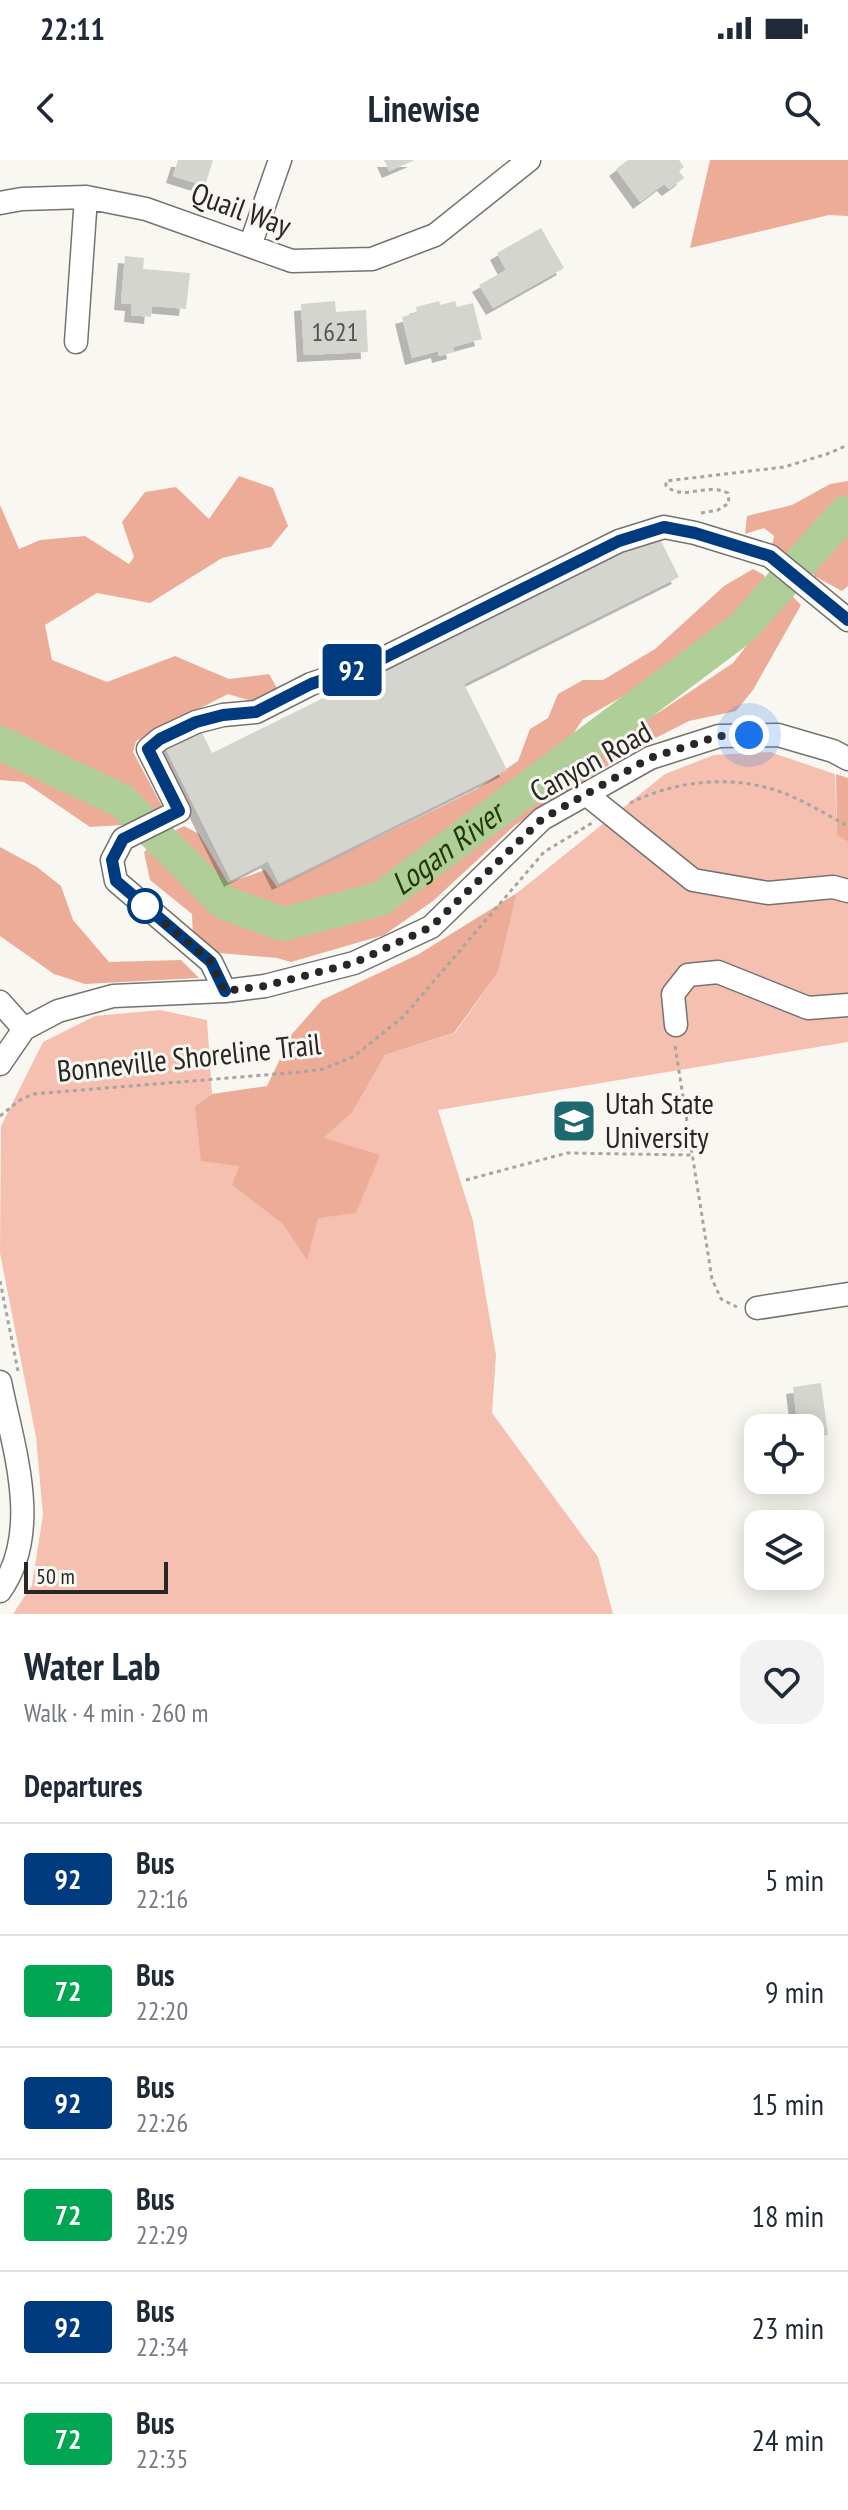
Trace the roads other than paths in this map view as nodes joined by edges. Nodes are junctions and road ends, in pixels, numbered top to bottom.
1 (280, 160) edge
2 (529, 160) edge
3 (86, 197) junction
4 (0, 203) edge
5 (250, 246) junction
6 (76, 342) dead end
7 (848, 620) edge
8 (848, 759) edge
9 (586, 794) junction
10 (848, 891) edge
11 (225, 991) junction
12 (0, 1002) edge
13 (848, 1005) edge
14 (676, 1025) road end
15 (24, 1029) junction
16 (0, 1064) edge
17 (848, 1294) edge
18 (757, 1308) road end
19 (0, 1382) edge
20 (0, 1591) edge

1 - 5 street
2 - 5 street, Quail Way
3 - 4 street, Quail Way
3 - 5 street, Quail Way
3 - 6 street
7 - 11 street
8 - 9 street, Canyon Road
9 - 10 street
9 - 11 street, Canyon Road
11 - 15 street, Canyon Road
12 - 15 street
13 - 14 street
15 - 16 street, Canyon Road
17 - 18 street
19 - 20 street

